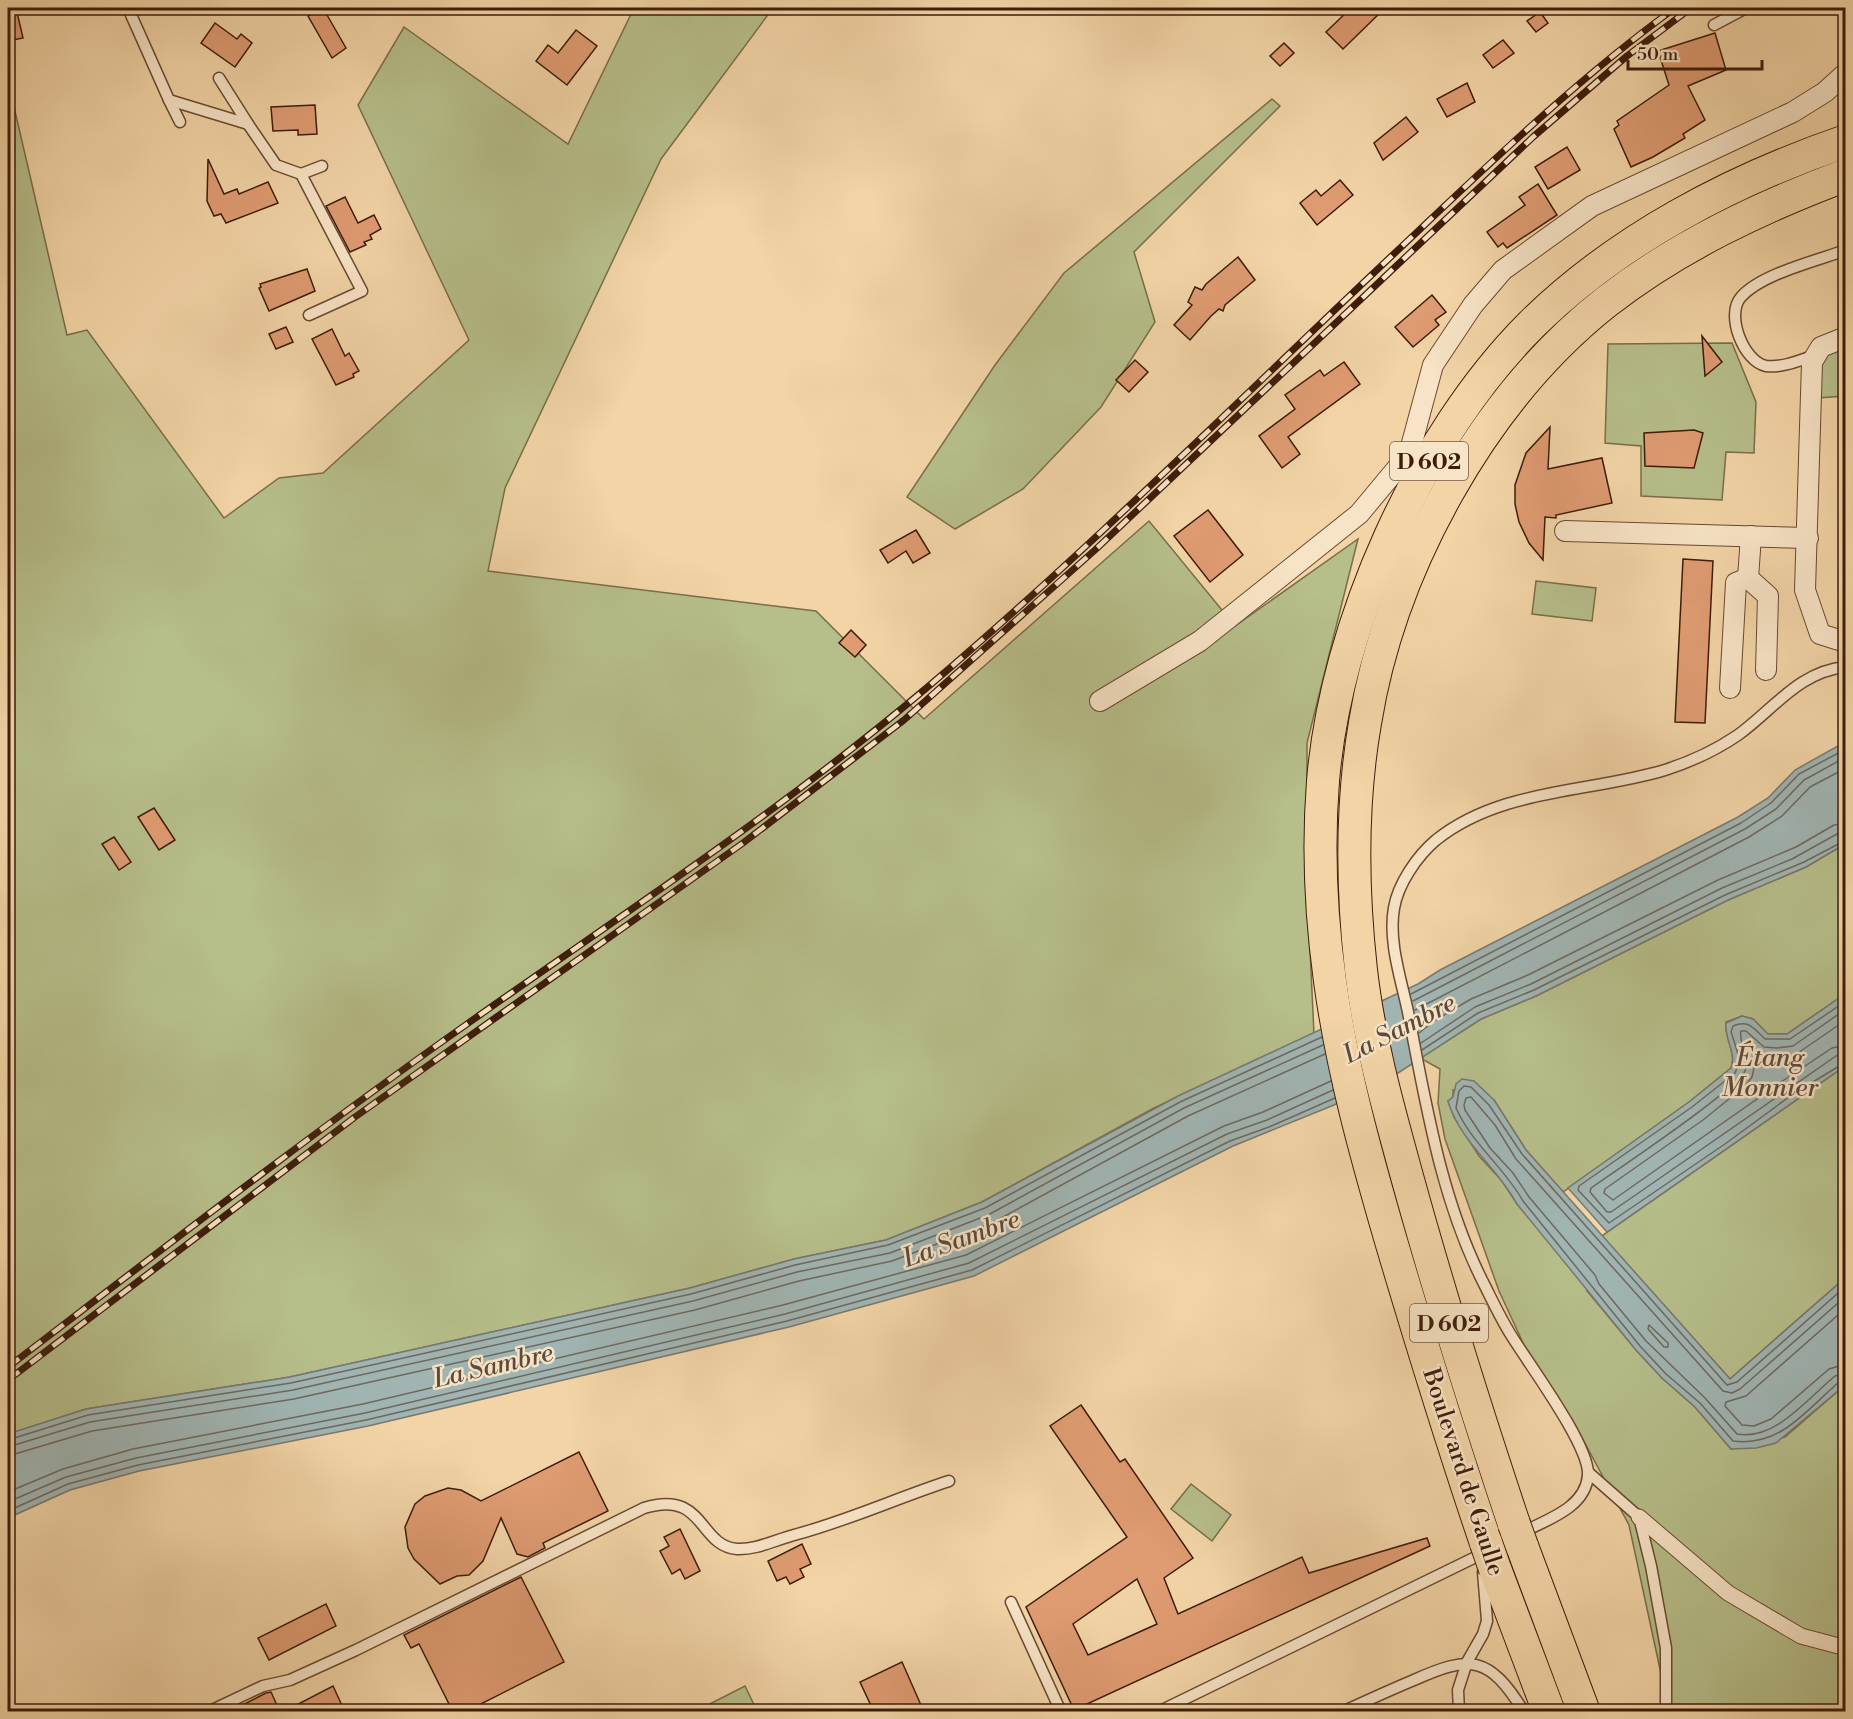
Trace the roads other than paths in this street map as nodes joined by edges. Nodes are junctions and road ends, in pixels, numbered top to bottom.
1 (128, 8) edge
2 (1746, 8) edge
3 (1714, 25) dead end
4 (1845, 73) edge
5 (219, 78) dead end
6 (169, 100) junction
7 (180, 122) dead end
8 (248, 124) junction
9 (1845, 141) edge
10 (322, 166) dead end
11 (301, 174) junction
12 (1845, 175) edge
13 (1845, 250) edge
14 (309, 315) dead end
15 (1845, 337) edge
16 (1816, 355) junction
17 (1565, 531) dead end
18 (1751, 536) junction
19 (1808, 538) junction
20 (1748, 578) junction
21 (1845, 639) edge
22 (1845, 667) edge
23 (1766, 670) dead end
24 (1730, 688) dead end
25 (1100, 700) dead end
26 (1589, 1473) junction
27 (949, 1481) dead end
28 (1639, 1517) junction
29 (1486, 1558) junction
30 (1011, 1602) dead end
31 (1845, 1648) edge
32 (1467, 1662) junction
33 (208, 1712) edge
34 (1061, 1712) edge
35 (1158, 1712) edge
36 (1342, 1712) edge
37 (1459, 1712) edge
38 (1524, 1712) edge
39 (1549, 1712) edge
40 (1584, 1712) edge
41 (1666, 1712) edge

1 - 6 lane
2 - 3 lane
4 - 25 street
5 - 8 lane
6 - 7 lane
6 - 8 lane
8 - 11 lane
9 - 29 main road, Boulevard de Gaulle / D 602
10 - 11 lane
11 - 14 lane
12 - 40 main road, Boulevard de Gaulle / D 602
13 - 16 lane
15 - 16 street
16 - 19 street
17 - 18 street
18 - 19 street
18 - 20 street
19 - 21 street
20 - 23 street
20 - 24 street
22 - 26 lane
26 - 28 lane
26 - 35 lane
27 - 33 lane
28 - 31 street
28 - 41 lane
29 - 32 lane
29 - 39 main road, Boulevard de Gaulle / D 602
30 - 34 lane
32 - 36 lane
32 - 37 lane
32 - 38 lane

